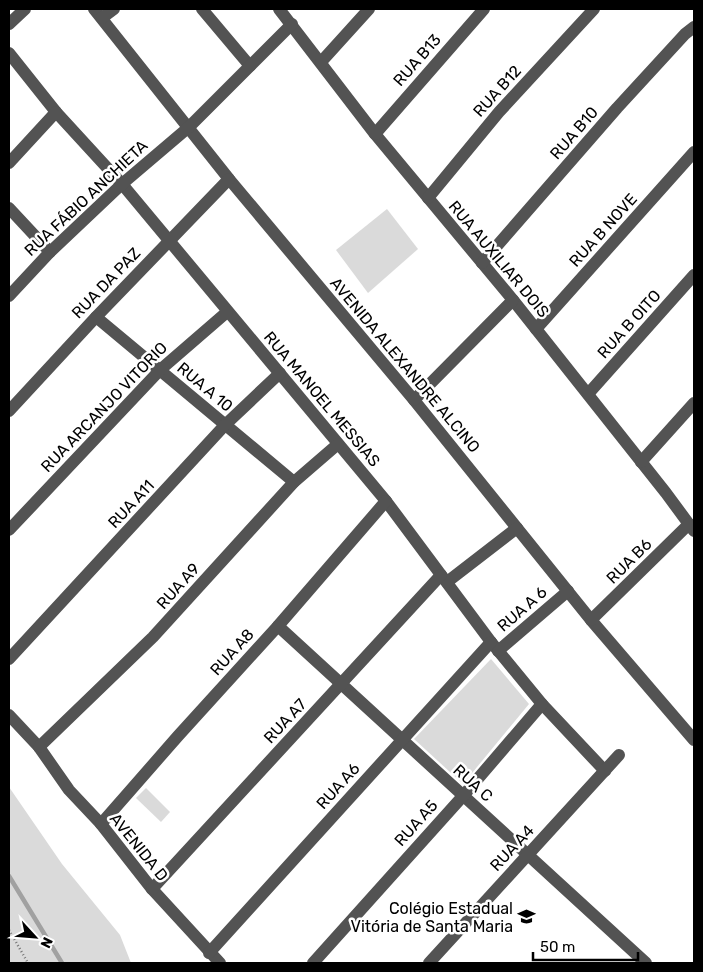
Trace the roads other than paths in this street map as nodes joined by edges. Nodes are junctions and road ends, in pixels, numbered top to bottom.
1 (24, 9) edge
2 (114, 9) edge
3 (202, 9) edge
4 (279, 9) edge
5 (369, 9) edge
6 (484, 9) edge
7 (594, 9) edge
8 (98, 14) edge
9 (9, 24) edge
10 (292, 24) junction
11 (694, 27) edge
12 (9, 53) edge
13 (321, 62) junction
14 (250, 66) junction
15 (56, 112) junction
16 (189, 127) junction
17 (375, 134) junction
18 (694, 152) edge
19 (9, 163) edge
20 (230, 179) junction
21 (122, 184) junction
22 (428, 198) junction
23 (9, 208) edge
24 (170, 241) junction
25 (50, 252) junction
26 (482, 263) junction
27 (694, 276) edge
28 (9, 296) edge
29 (513, 300) junction
30 (227, 312) junction
31 (96, 317) junction
32 (536, 329) junction
33 (160, 370) junction
34 (280, 373) junction
35 (588, 394) junction
36 (414, 400) junction
37 (694, 403) edge
38 (9, 411) edge
39 (225, 425) junction
40 (338, 444) junction
41 (641, 462) junction
42 (294, 482) junction
43 (386, 501) junction
44 (517, 528) junction
45 (693, 528) edge
46 (9, 530) edge
47 (444, 578) junction
48 (568, 591) junction
49 (591, 620) junction
50 (278, 626) junction
51 (494, 647) junction
52 (9, 659) edge
53 (341, 684) junction
54 (542, 704) junction
55 (9, 714) edge
56 (675, 718) junction
57 (694, 732) edge
58 (402, 740) junction
59 (694, 740) edge
60 (39, 747) junction
61 (619, 756) dead end
62 (605, 771) junction
63 (463, 796) junction
64 (101, 824) junction
65 (528, 855) junction
66 (152, 888) junction
67 (209, 953) junction
68 (220, 963) edge
69 (313, 963) edge
70 (429, 963) edge
71 (646, 963) edge

1 - 9 street
2 - 8 street
3 - 14 street
4 - 10 street, RUA AUXILIAR DOIS
5 - 13 street
6 - 17 street, RUA B13
7 - 22 street, RUA B12
8 - 16 street, AVENIDA ALEXANDRE ALCINO
10 - 13 street, RUA AUXILIAR DOIS
10 - 14 street, RUA FÁBIO ANCHIETA
11 - 26 street, RUA B10
12 - 15 street, RUA MANOEL MESSIAS
13 - 17 street, RUA AUXILIAR DOIS
14 - 16 street, RUA FÁBIO ANCHIETA
15 - 19 street
15 - 21 street, RUA MANOEL MESSIAS
16 - 20 street, AVENIDA ALEXANDRE ALCINO
16 - 21 street, RUA FÁBIO ANCHIETA
17 - 22 street, RUA AUXILIAR DOIS
18 - 32 street, RUA B NOVE
20 - 24 street, RUA DA PAZ
20 - 36 street, AVENIDA ALEXANDRE ALCINO
21 - 24 street, RUA MANOEL MESSIAS
21 - 25 street, RUA FÁBIO ANCHIETA
22 - 26 street, RUA AUXILIAR DOIS
23 - 25 street
24 - 30 street, RUA MANOEL MESSIAS
24 - 31 street, RUA DA PAZ
25 - 28 street, RUA FÁBIO ANCHIETA
26 - 29 street, RUA AUXILIAR DOIS
27 - 35 street, RUA B OITO
29 - 32 street, RUA AUXILIAR DOIS
29 - 36 street
30 - 33 street, RUA ARCANJO VITORIO
30 - 34 street, RUA MANOEL MESSIAS
31 - 33 street, RUA A 10
31 - 38 street, RUA DA PAZ
32 - 35 street, RUA AUXILIAR DOIS
33 - 39 street, RUA A 10
33 - 46 street, RUA ARCANJO VITORIO
34 - 39 street, RUA A11
34 - 40 street, RUA MANOEL MESSIAS
35 - 41 street, RUA AUXILIAR DOIS
36 - 44 street, AVENIDA ALEXANDRE ALCINO
37 - 41 street
39 - 42 street, RUA A 10
39 - 52 street, RUA A11
40 - 42 street, RUA A9
40 - 43 street, RUA MANOEL MESSIAS
41 - 45 street, RUA AUXILIAR DOIS
42 - 60 street, RUA A9
43 - 47 street, RUA MANOEL MESSIAS
43 - 50 street, RUA A8
44 - 47 street, RUA A7
44 - 48 street, AVENIDA ALEXANDRE ALCINO
45 - 49 street, RUA B6
47 - 51 street, RUA MANOEL MESSIAS
47 - 53 street, RUA A7
48 - 49 street, AVENIDA ALEXANDRE ALCINO
48 - 51 street, RUA A 6
49 - 56 street, AVENIDA ALEXANDRE ALCINO
50 - 53 street, RUA C
50 - 64 street, RUA A8
51 - 54 street, RUA MANOEL MESSIAS
51 - 58 street, RUA A6
53 - 58 street, RUA C
53 - 66 street, RUA A7
54 - 62 street, RUA MANOEL MESSIAS
54 - 63 street, RUA A5
55 - 60 street, AVENIDA D
56 - 57 street
56 - 59 street, AVENIDA ALEXANDRE ALCINO
58 - 63 street, RUA C
58 - 67 street, RUA A6
60 - 64 street, AVENIDA D
61 - 62 street, RUA A4
62 - 65 street, RUA A4
63 - 65 street, RUA C
63 - 69 street, RUA A5
64 - 66 street, AVENIDA D
65 - 70 street, RUA A4
65 - 71 street, RUA C
66 - 67 street, AVENIDA D
67 - 68 street, AVENIDA D

